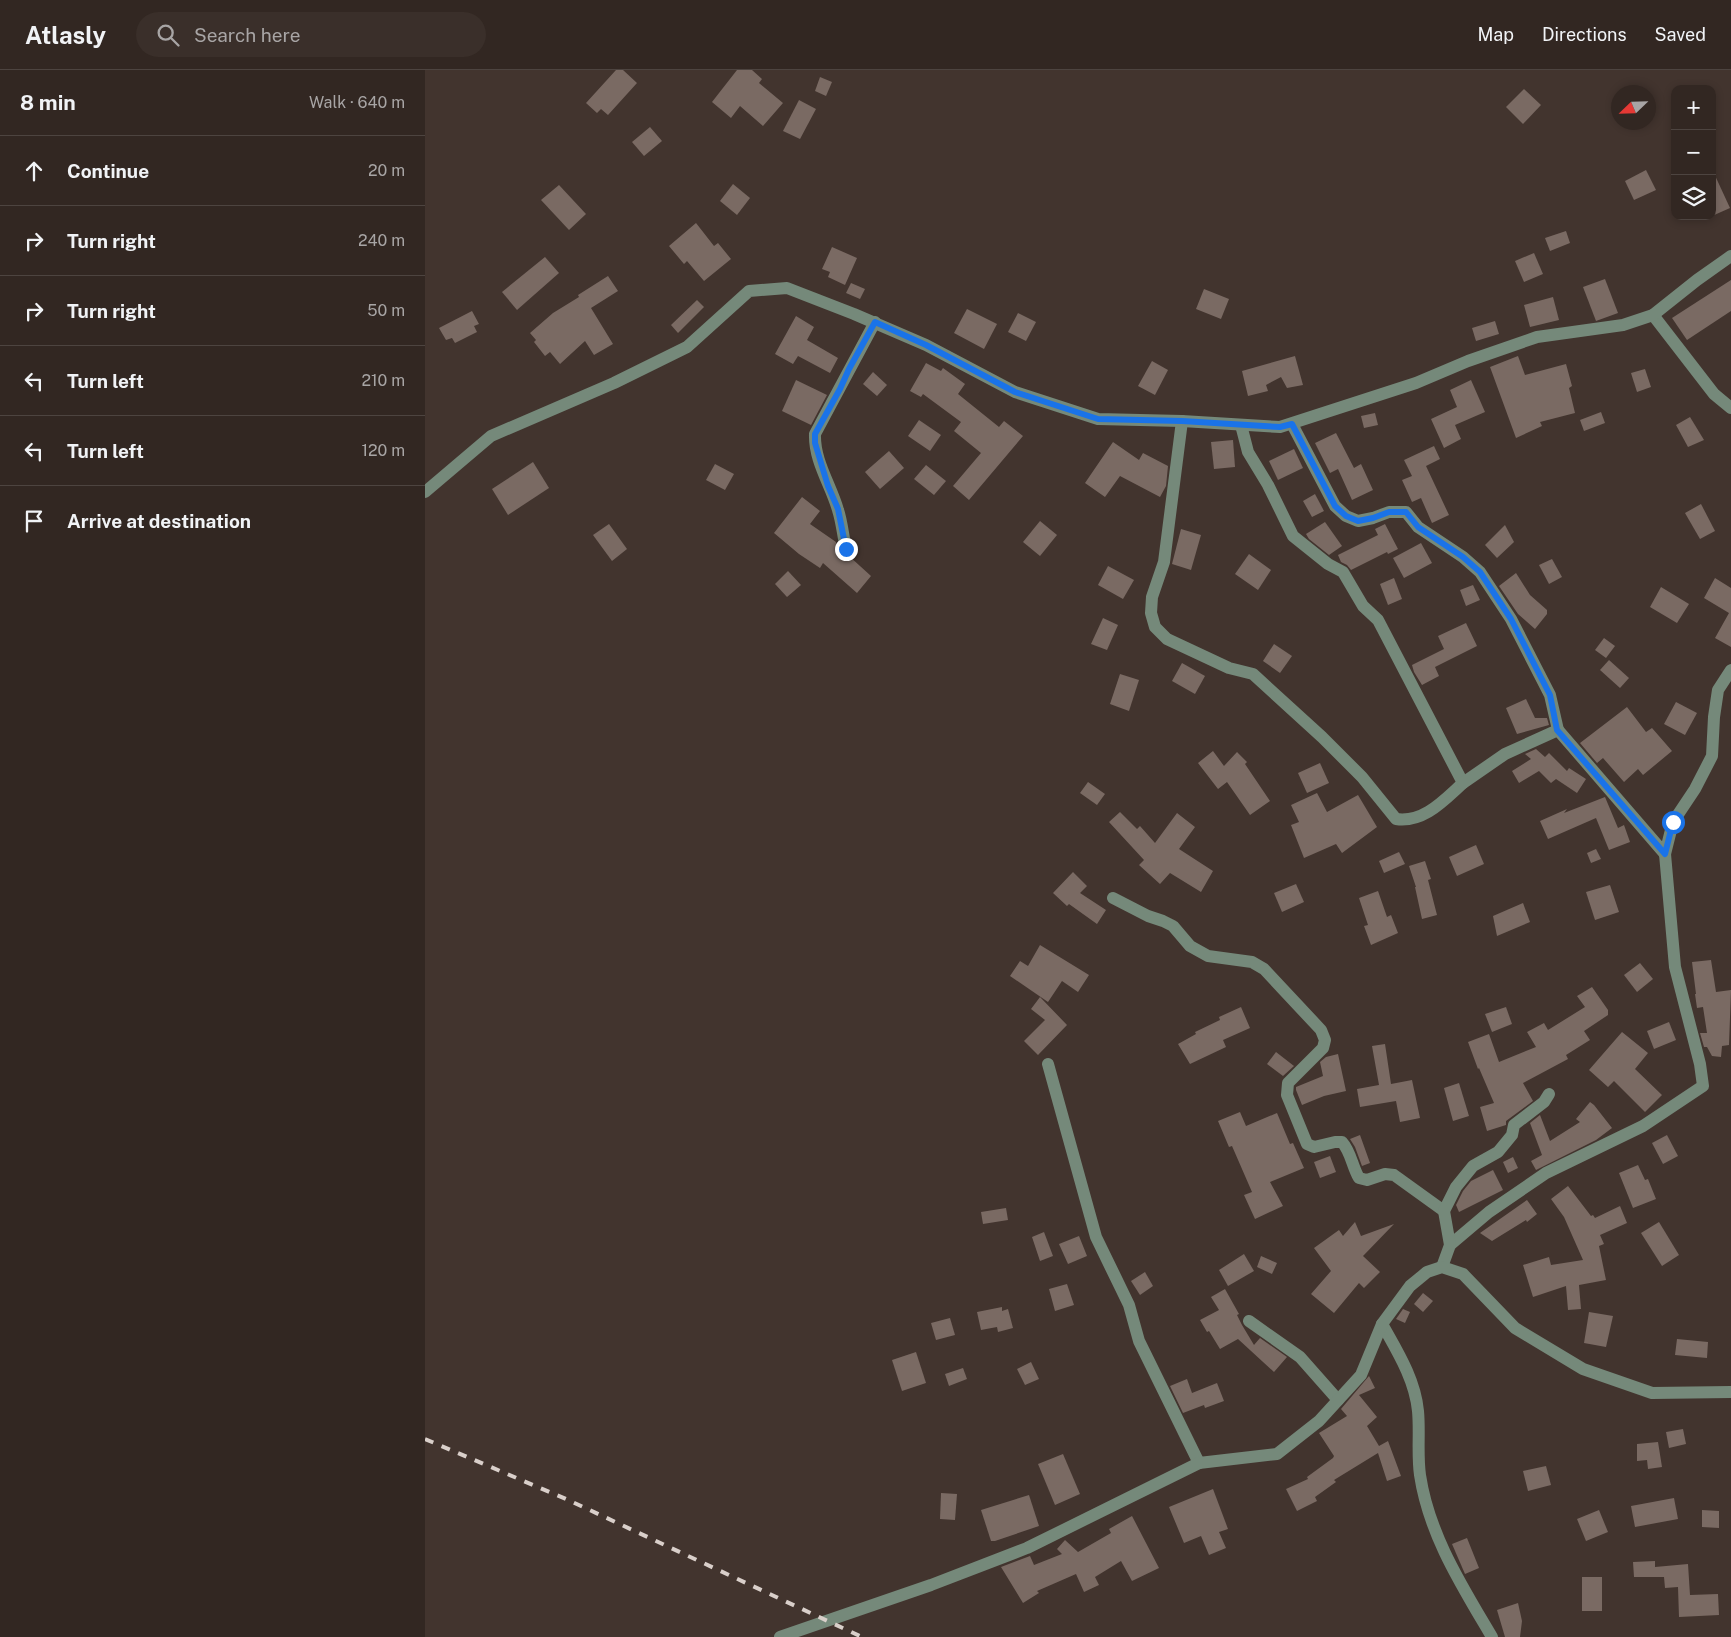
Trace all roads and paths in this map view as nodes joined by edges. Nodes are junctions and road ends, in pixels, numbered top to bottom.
1 (1731, 256) edge
2 (1653, 314) junction
3 (875, 322) junction
4 (1731, 408) edge
5 (1182, 421) junction
6 (1292, 424) junction
7 (1241, 425) junction
8 (425, 492) edge
9 (846, 549) dead end
10 (1731, 670) edge
11 (1557, 730) junction
12 (1463, 783) junction
13 (1665, 854) junction
14 (1113, 898) dead end
15 (1048, 1064) dead end
16 (1549, 1094) dead end
17 (1444, 1211) junction
18 (1450, 1245) junction
19 (1442, 1267) junction
20 (1249, 1321) dead end
21 (1382, 1324) junction
22 (1731, 1392) edge
23 (1338, 1400) junction
24 (1199, 1464) junction
25 (782, 1636) edge
26 (1492, 1637) edge

1 - 2 street
2 - 4 street
2 - 6 street
3 - 5 street
3 - 8 street
3 - 9 street
5 - 7 street
5 - 12 street
6 - 7 street
6 - 11 street
7 - 12 street
10 - 13 street
11 - 12 street
11 - 13 street
13 - 18 street
14 - 17 street
15 - 24 street
16 - 17 street
17 - 18 street
18 - 19 street
19 - 21 street
19 - 22 street
20 - 23 street
21 - 23 street
21 - 26 street
23 - 24 street
24 - 25 street

